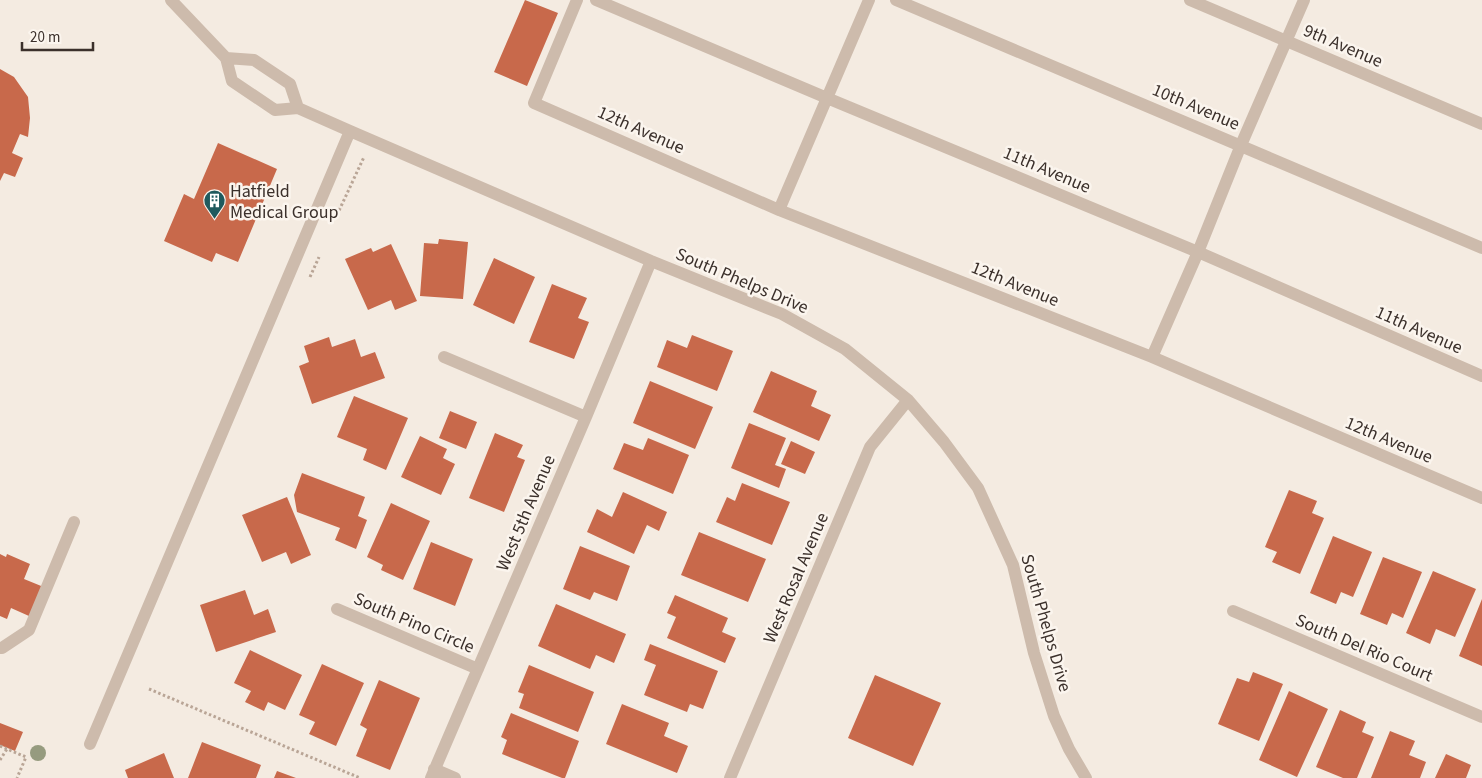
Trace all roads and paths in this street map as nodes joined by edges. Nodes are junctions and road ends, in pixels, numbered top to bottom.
1 (171, 0) edge
2 (577, 0) edge
3 (596, 0) edge
4 (869, 0) edge
5 (896, 0) edge
6 (1190, 0) edge
7 (1304, 0) edge
8 (1286, 41) junction
9 (226, 58) junction
10 (827, 98) junction
11 (298, 108) junction
12 (1482, 124) edge
13 (350, 131) junction
14 (1241, 145) junction
15 (779, 210) junction
16 (1482, 248) edge
17 (1198, 252) junction
18 (651, 261) junction
19 (444, 357) dead end
20 (1152, 357) junction
21 (1482, 376) edge
22 (908, 400) junction
23 (586, 417) junction
24 (1482, 498) edge
25 (74, 522) dead end
26 (336, 609) dead end
27 (1233, 611) dead end
28 (0, 648) edge
29 (478, 669) junction
30 (149, 689) dead end
31 (1482, 717) edge
32 (90, 744) dead end
33 (0, 746) edge
34 (7, 749) junction
35 (0, 760) edge
36 (433, 774) edge
37 (17, 778) edge
38 (360, 778) edge
39 (455, 778) edge
40 (730, 778) edge
41 (1086, 778) edge

1 - 9 street, South Phelps Drive
2 - 15 street, 12th Avenue
3 - 10 street, 11th Avenue
4 - 10 street
5 - 14 street, 10th Avenue
6 - 8 street, 9th Avenue
7 - 8 street
8 - 12 street, 9th Avenue
8 - 14 street
9 - 11 street
9 - 11 street, South Phelps Drive
10 - 15 street
10 - 17 street, 11th Avenue
11 - 13 street, South Phelps Drive
13 - 18 street, South Phelps Drive
13 - 32 street
14 - 16 street, 10th Avenue
14 - 17 street
15 - 20 street, 12th Avenue
17 - 20 street
17 - 21 street, 11th Avenue
18 - 22 street, South Phelps Drive
18 - 23 street, West 5th Avenue
19 - 23 street
20 - 24 street, 12th Avenue
22 - 40 street, West Rosal Avenue
22 - 41 street, South Phelps Drive
23 - 29 street, West 5th Avenue
25 - 28 street
26 - 29 street, South Pino Circle
27 - 31 street, South Del Rio Court
29 - 36 street, West 5th Avenue
30 - 38 path
33 - 34 path
34 - 35 path
34 - 37 path
36 - 39 street

